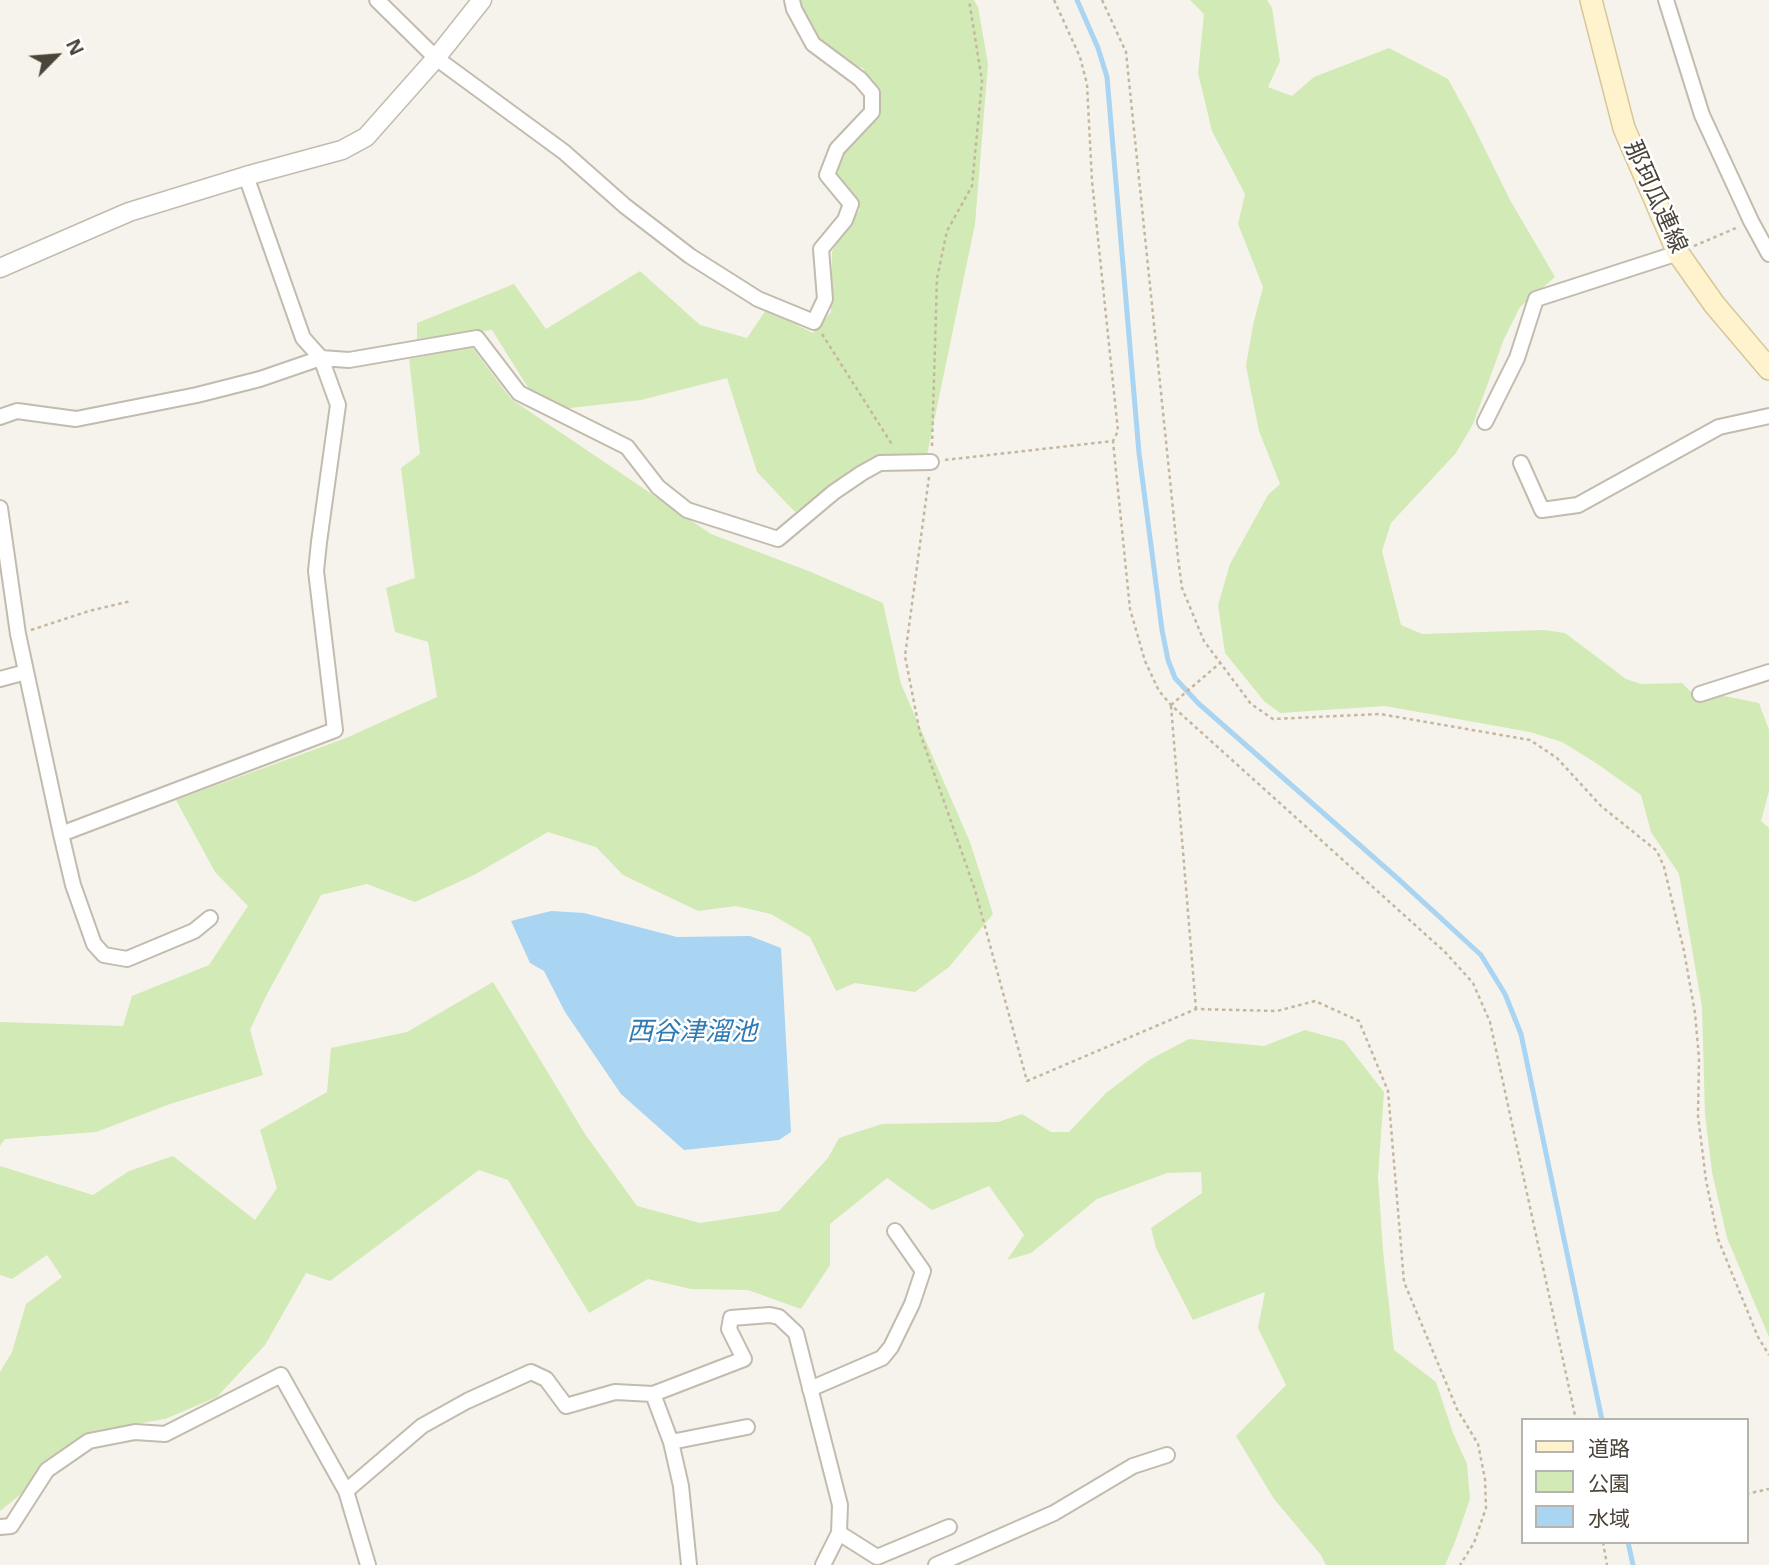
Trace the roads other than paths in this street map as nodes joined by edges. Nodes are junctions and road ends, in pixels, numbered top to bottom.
1 (377, 0) edge
2 (482, 0) edge
3 (792, 0) edge
4 (1591, 0) edge
5 (1666, 0) edge
6 (436, 58) junction
7 (246, 176) junction
8 (1678, 253) junction
9 (1769, 254) edge
10 (0, 268) edge
11 (321, 358) junction
12 (1769, 369) edge
13 (1769, 416) edge
14 (0, 417) edge
15 (1485, 422) dead end
16 (931, 462) road end
17 (1521, 463) dead end
18 (0, 510) edge
19 (1769, 671) edge
20 (26, 672) junction
21 (0, 678) edge
22 (1700, 694) dead end
23 (61, 834) junction
24 (210, 918) dead end
25 (895, 1231) dead end
26 (810, 1389) junction
27 (653, 1394) junction
28 (747, 1427) dead end
29 (671, 1442) junction
30 (1167, 1455) dead end
31 (346, 1491) junction
32 (0, 1527) edge
33 (949, 1527) dead end
34 (839, 1534) junction
35 (368, 1565) edge
36 (689, 1565) edge
37 (823, 1565) edge
38 (936, 1565) edge

1 - 6 street
2 - 6 street
3 - 6 street
4 - 8 main road, 那珂瓜連線
5 - 9 street
6 - 7 street
7 - 10 street
7 - 11 street
8 - 12 main road, 那珂瓜連線
8 - 15 street
11 - 14 street
11 - 16 street
11 - 23 street
13 - 17 street
18 - 20 street
19 - 22 street
20 - 21 street
20 - 23 street
23 - 24 street
25 - 26 street
26 - 27 street
26 - 34 street
27 - 29 street
27 - 31 street
28 - 29 street
29 - 36 street
30 - 38 street
31 - 32 street
31 - 35 street
33 - 34 street
34 - 37 street

